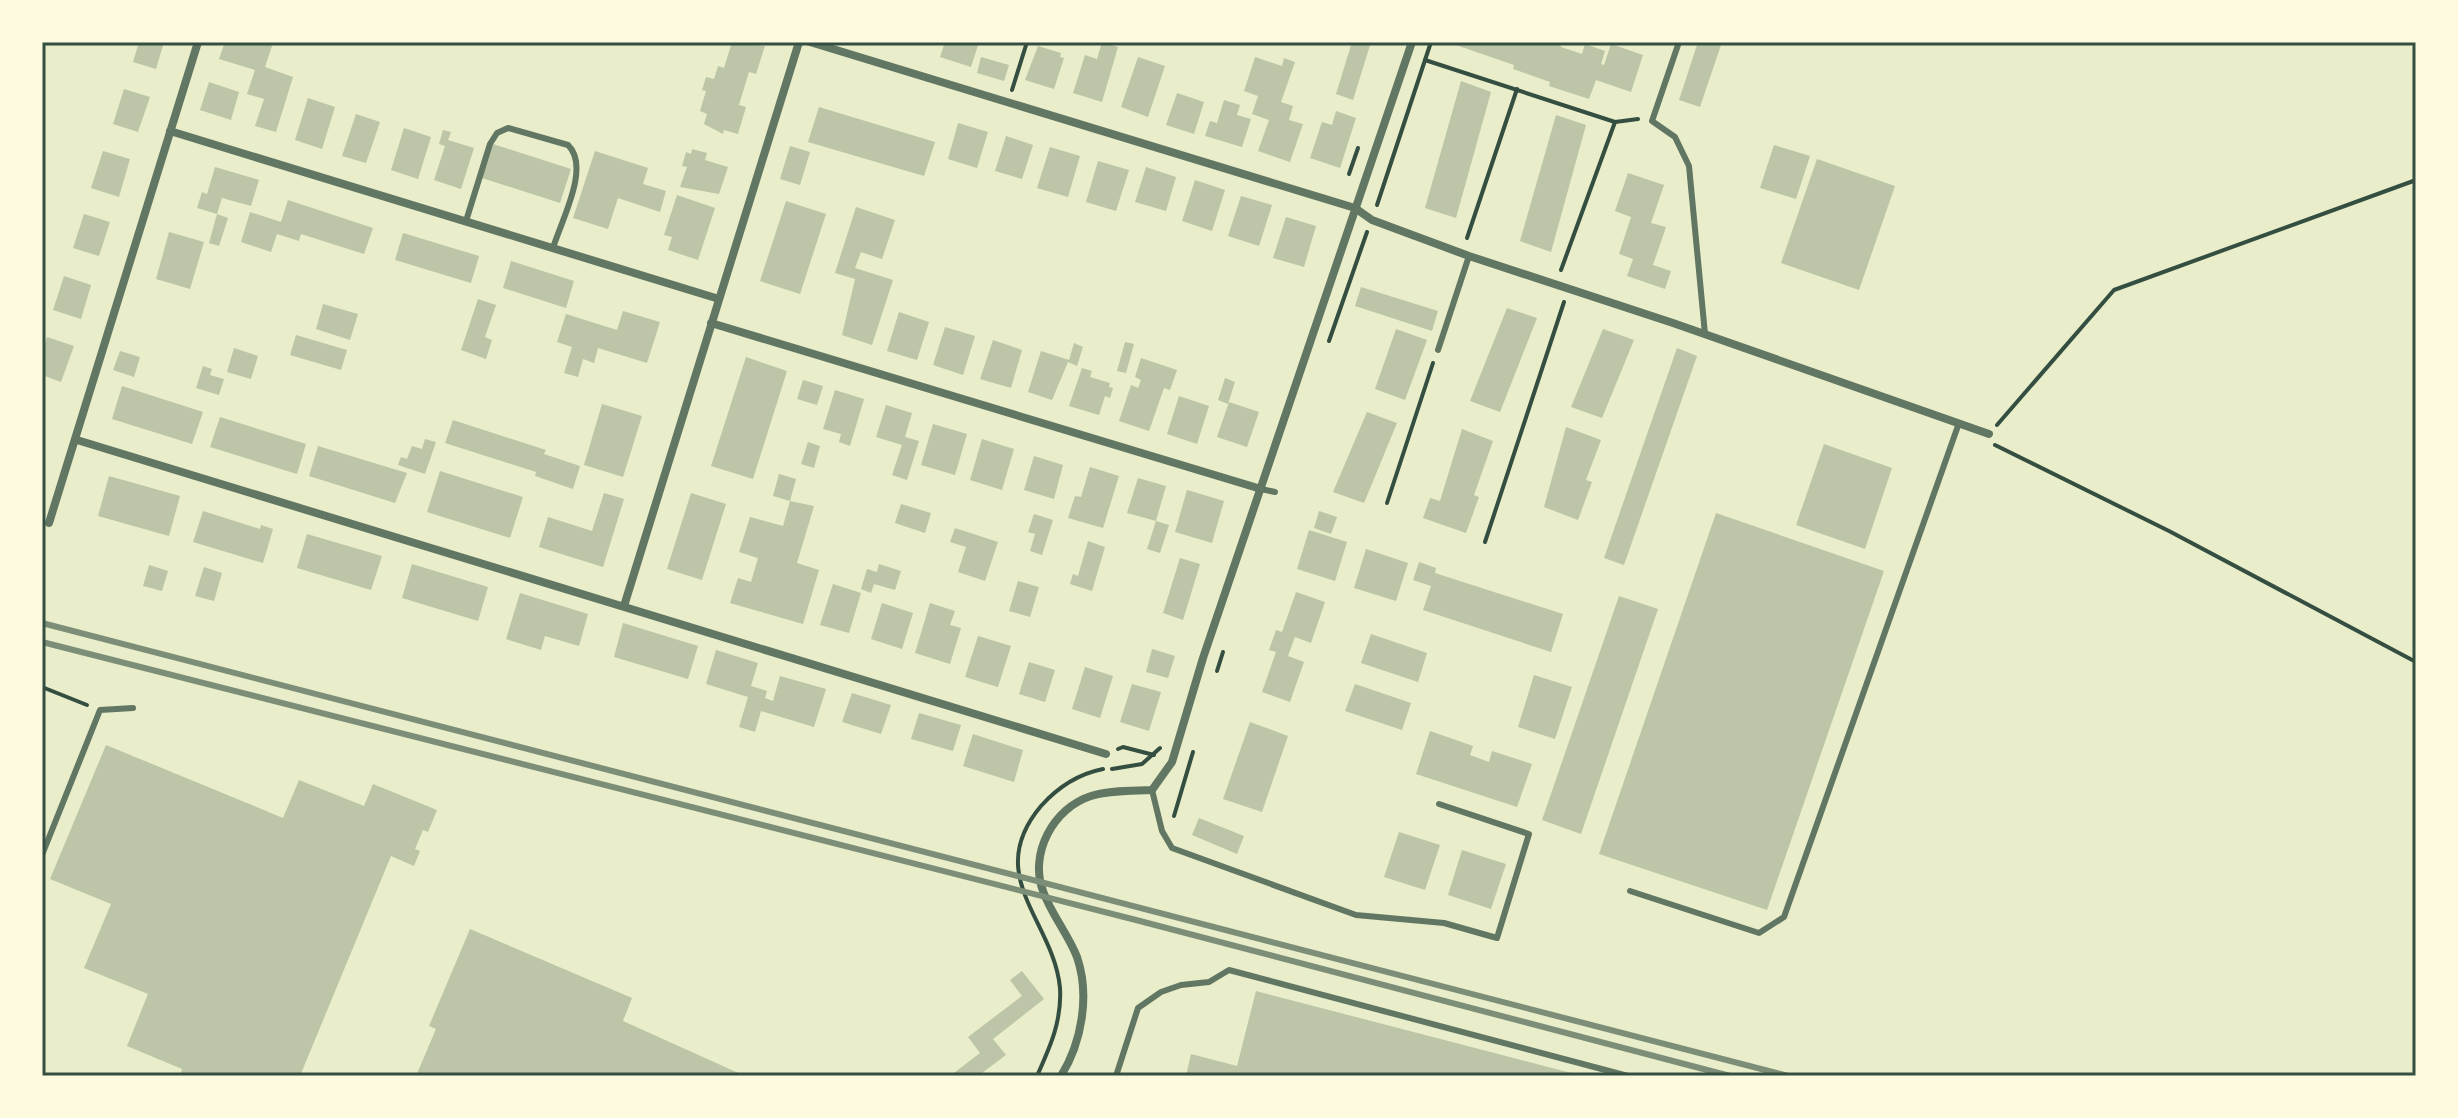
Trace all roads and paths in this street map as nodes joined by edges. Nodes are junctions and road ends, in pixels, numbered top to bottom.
1 (198, 42) edge
2 (799, 42) edge
3 (810, 42) edge
4 (1027, 42) edge
5 (1412, 42) edge
6 (1679, 42) edge
7 (1425, 60) dead end
8 (1517, 89) junction
9 (1008, 104) junction
10 (1652, 121) junction
11 (1615, 122) junction
12 (170, 131) junction
13 (2416, 180) edge
14 (1355, 208) junction
15 (466, 221) junction
16 (553, 248) junction
17 (1466, 255) junction
18 (1556, 285) junction
19 (1568, 289) junction
20 (719, 299) junction
21 (711, 323) junction
22 (1705, 334) junction
23 (1438, 350) joint
24 (1959, 423) junction
25 (1989, 434) junction
26 (77, 440) junction
27 (1261, 489) junction
28 (1275, 492) dead end
29 (1387, 503) dead end
30 (49, 523) dead end
31 (1485, 542) dead end
32 (624, 606) junction
33 (2416, 662) edge
34 (42, 687) edge
35 (133, 708) dead end
36 (100, 710) junction
37 (1194, 750) dead end
38 (1106, 754) joint
39 (1154, 755) dead end
40 (1152, 790) junction
41 (1439, 804) dead end
42 (1167, 842) junction
43 (1019, 850) dead end
44 (42, 855) edge
45 (1630, 891) dead end
46 (1037, 1076) edge
47 (1061, 1076) edge
48 (1116, 1076) edge
49 (1628, 1076) edge

1 - 12 street
2 - 20 street
3 - 9 street
4 - 9 path
5 - 14 street
6 - 10 lane
7 - 8 path
8 - 11 path
8 - 17 path
9 - 14 street
10 - 11 path
10 - 22 lane
11 - 18 path
12 - 15 street
12 - 26 street
13 - 25 path
14 - 17 street
14 - 27 street
15 - 16 street
15 - 16 lane
16 - 20 street
17 - 18 street
17 - 23 lane
18 - 19 street
19 - 22 street
19 - 31 path
20 - 21 street
21 - 27 street
21 - 32 street
22 - 24 street
23 - 29 path
24 - 25 street
24 - 45 lane
25 - 33 path
26 - 30 street
26 - 32 street
27 - 28 lane
27 - 40 street
32 - 38 street
34 - 36 path
35 - 36 lane
36 - 44 lane
37 - 42 path
38 - 39 path
40 - 42 lane
40 - 47 street
41 - 42 lane
43 - 46 path
48 - 49 lane

